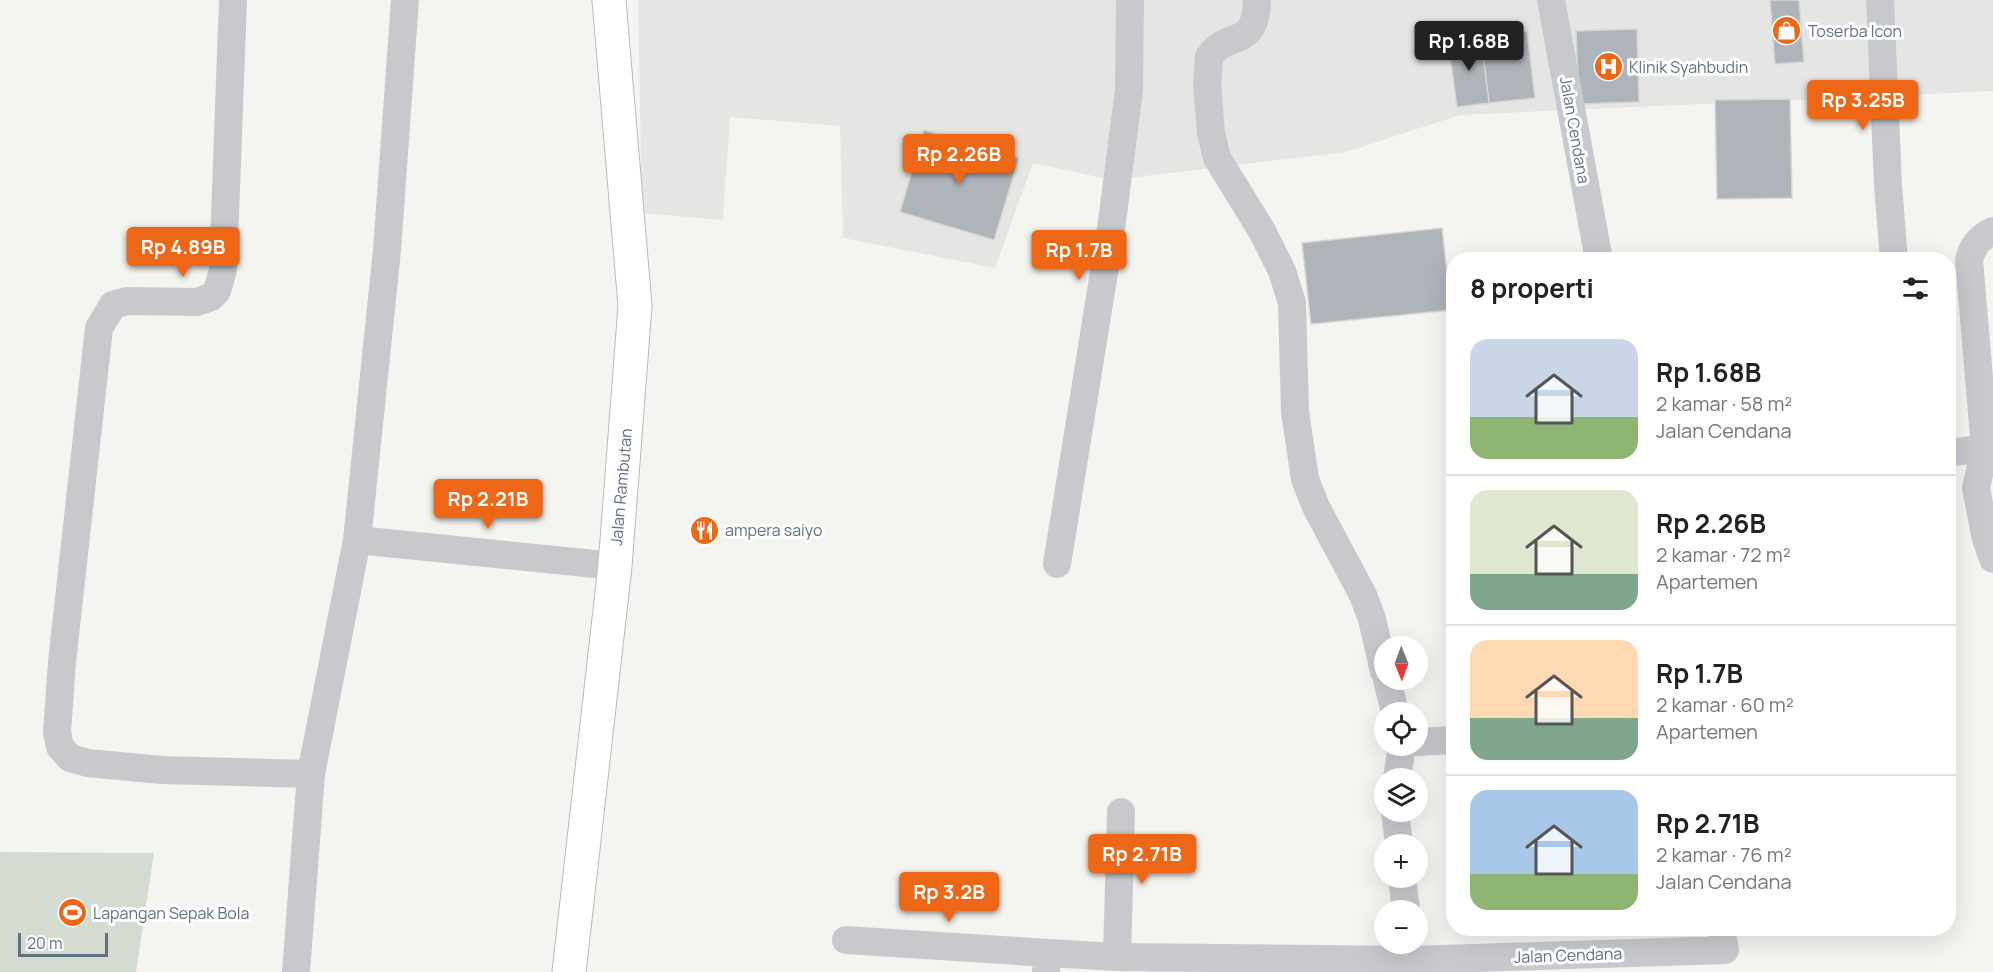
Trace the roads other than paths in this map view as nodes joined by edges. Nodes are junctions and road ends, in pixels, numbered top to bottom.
1 (233, 0) edge
2 (405, 0) edge
3 (609, 0) edge
4 (1130, 0) edge
5 (1257, 0) edge
6 (1551, 0) edge
7 (1880, 0) edge
8 (1993, 231) edge
9 (1598, 252) edge
10 (1893, 252) edge
11 (1985, 448) junction
12 (1956, 452) edge
13 (357, 540) junction
14 (1993, 559) edge
15 (1057, 564) dead end
16 (615, 566) junction
17 (1376, 636) edge
18 (1446, 740) edge
19 (1428, 741) edge
20 (311, 774) junction
21 (1121, 812) dead end
22 (846, 939) dead end
23 (1724, 941) edge
24 (1428, 951) edge
25 (1374, 953) edge
26 (1117, 957) junction
27 (1047, 962) edge
28 (296, 972) edge
29 (569, 972) edge

1 - 20 street
2 - 13 street
3 - 16 main road, Jalan Rambutan
4 - 15 street
5 - 17 street
6 - 9 street, Jalan Cendana
7 - 10 street
8 - 11 street
11 - 12 street
11 - 14 street
13 - 16 street
13 - 20 street
16 - 29 main road, Jalan Rambutan
18 - 19 street
20 - 28 street
21 - 26 street
22 - 27 street, Jalan Cendana
23 - 24 street, Jalan Cendana
25 - 26 street, Jalan Cendana
26 - 27 street, Jalan Cendana

